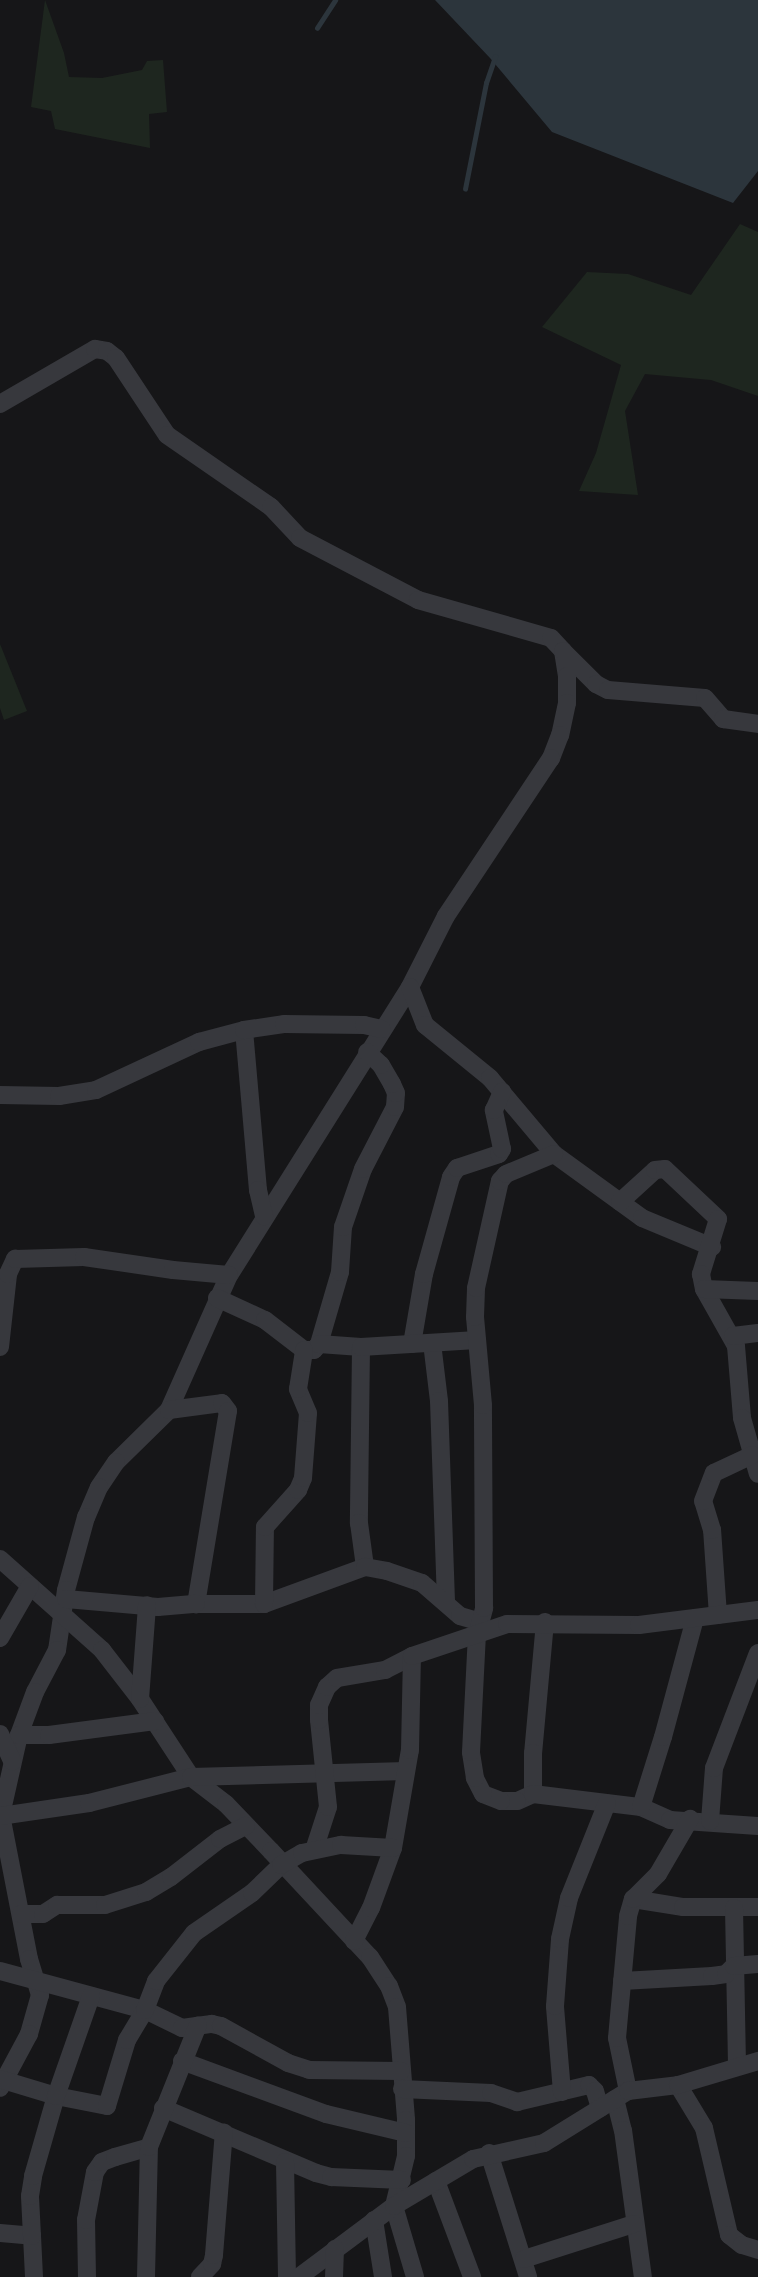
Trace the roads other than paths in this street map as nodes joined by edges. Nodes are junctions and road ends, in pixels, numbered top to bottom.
1 (0, 404) edge
2 (564, 651) junction
3 (758, 724) edge
4 (410, 987) junction
5 (382, 1029) junction
6 (244, 1030) junction
7 (367, 1052) junction
8 (502, 1092) junction
9 (0, 1095) edge
10 (554, 1154) junction
11 (620, 1202) junction
12 (264, 1216) junction
13 (712, 1247) junction
14 (229, 1275) junction
15 (704, 1289) junction
16 (758, 1292) edge
17 (217, 1298) junction
18 (758, 1333) edge
19 (733, 1336) junction
20 (477, 1340) junction
21 (432, 1343) junction
22 (412, 1344) junction
23 (0, 1347) edge
24 (312, 1347) junction
25 (361, 1347) junction
26 (169, 1410) junction
27 (752, 1455) junction
28 (758, 1474) edge
29 (0, 1559) edge
30 (365, 1567) junction
31 (30, 1586) junction
32 (446, 1602) junction
33 (196, 1604) junction
34 (264, 1604) junction
35 (147, 1605) junction
36 (64, 1607) junction
37 (758, 1610) edge
38 (718, 1615) junction
39 (695, 1618) junction
40 (545, 1622) junction
41 (479, 1629) junction
42 (0, 1638) edge
43 (758, 1653) edge
44 (412, 1656) junction
45 (140, 1699) junction
46 (155, 1721) junction
47 (0, 1734) edge
48 (19, 1735) junction
49 (12, 1760) junction
50 (406, 1771) junction
51 (327, 1774) junction
52 (191, 1777) junction
53 (533, 1794) junction
54 (607, 1803) junction
55 (641, 1807) junction
56 (0, 1816) edge
57 (690, 1819) junction
58 (710, 1821) junction
59 (246, 1826) junction
60 (758, 1826) edge
61 (393, 1848) junction
62 (314, 1850) junction
63 (281, 1865) junction
64 (633, 1899) junction
65 (758, 1907) edge
66 (734, 1908) junction
67 (21, 1914) junction
68 (354, 1941) junction
69 (758, 1964) edge
70 (734, 1966) junction
71 (0, 1971) edge
72 (36, 1979) junction
73 (622, 1981) junction
74 (91, 1996) junction
75 (145, 2010) junction
76 (198, 2025) junction
77 (182, 2061) junction
78 (758, 2061) edge
79 (737, 2066) junction
80 (401, 2071) junction
81 (1, 2083) edge
82 (678, 2085) junction
83 (402, 2089) junction
84 (562, 2092) junction
85 (56, 2096) junction
86 (614, 2099) junction
87 (163, 2108) junction
88 (224, 2132) junction
89 (406, 2133) junction
90 (149, 2147) junction
91 (489, 2153) junction
92 (285, 2162) junction
93 (402, 2180) junction
94 (436, 2181) junction
95 (394, 2206) junction
96 (374, 2220) junction
97 (634, 2224) junction
98 (0, 2234) edge
99 (32, 2236) junction
100 (335, 2249) junction
101 (758, 2250) edge
102 (526, 2268) edge
103 (34, 2277) edge
104 (87, 2277) edge
105 (146, 2277) edge
106 (200, 2277) edge
107 (287, 2277) edge
108 (299, 2277) edge
109 (334, 2277) edge
110 (383, 2277) edge
111 (415, 2277) edge
112 (472, 2277) edge
113 (643, 2277) edge

1 - 2 street
2 - 3 street
2 - 4 street
4 - 5 street
4 - 8 street
5 - 6 street
5 - 7 street
6 - 9 street
6 - 12 street
7 - 12 street
7 - 24 street
8 - 10 street
8 - 22 street
10 - 11 street
10 - 20 street
11 - 13 street
11 - 13 street
12 - 14 street
13 - 15 street
14 - 17 street
14 - 23 street
15 - 16 street
15 - 19 street
17 - 24 street
17 - 26 street
18 - 19 street
19 - 27 street
20 - 21 street
20 - 41 street
21 - 22 street
21 - 32 street
22 - 25 street
24 - 25 street
24 - 34 street
25 - 30 street
26 - 33 street
26 - 36 street
27 - 28 street
27 - 38 street
29 - 31 street
30 - 32 street
30 - 34 street
31 - 36 street
31 - 42 street
32 - 41 street
33 - 34 street
33 - 35 street
35 - 36 street
35 - 45 street
36 - 45 street
36 - 48 street
37 - 38 street
38 - 39 street
39 - 40 street
39 - 55 street
40 - 41 street
40 - 53 street
41 - 44 street
41 - 53 street
43 - 58 street
44 - 50 street
44 - 51 street
45 - 46 street
46 - 48 street
46 - 52 street
47 - 49 street
48 - 49 street
49 - 56 street
50 - 51 street
50 - 61 street
51 - 52 street
51 - 62 street
52 - 56 street
52 - 59 street
53 - 54 street
54 - 55 street
54 - 84 street
55 - 57 street
56 - 67 street
57 - 58 street
57 - 64 street
58 - 60 street
59 - 63 street
59 - 67 street
61 - 62 street
61 - 68 street
62 - 63 street
63 - 68 street
63 - 75 street
64 - 66 street
64 - 73 street
65 - 66 street
66 - 70 street
67 - 72 street
68 - 80 street
69 - 70 street
70 - 73 street
70 - 79 street
71 - 72 street
72 - 74 street
72 - 81 street
73 - 86 street
74 - 75 street
74 - 85 street
75 - 76 street
75 - 85 street
76 - 77 street
76 - 80 street
77 - 87 street
77 - 89 street
78 - 79 street
79 - 82 street
80 - 83 street
81 - 85 street
82 - 86 street
82 - 101 street
83 - 84 street
83 - 89 street
84 - 86 street
85 - 99 street
86 - 91 street
86 - 97 street
87 - 88 street
87 - 90 street
88 - 92 street
88 - 106 street
89 - 93 street
90 - 104 street
90 - 105 street
91 - 94 street
91 - 102 street
92 - 93 street
92 - 107 street
93 - 95 street
94 - 95 street
94 - 112 street
95 - 96 street
95 - 111 street
96 - 100 street
96 - 110 street
97 - 102 street
97 - 113 street
98 - 99 street
99 - 103 street
100 - 108 street
100 - 109 street

